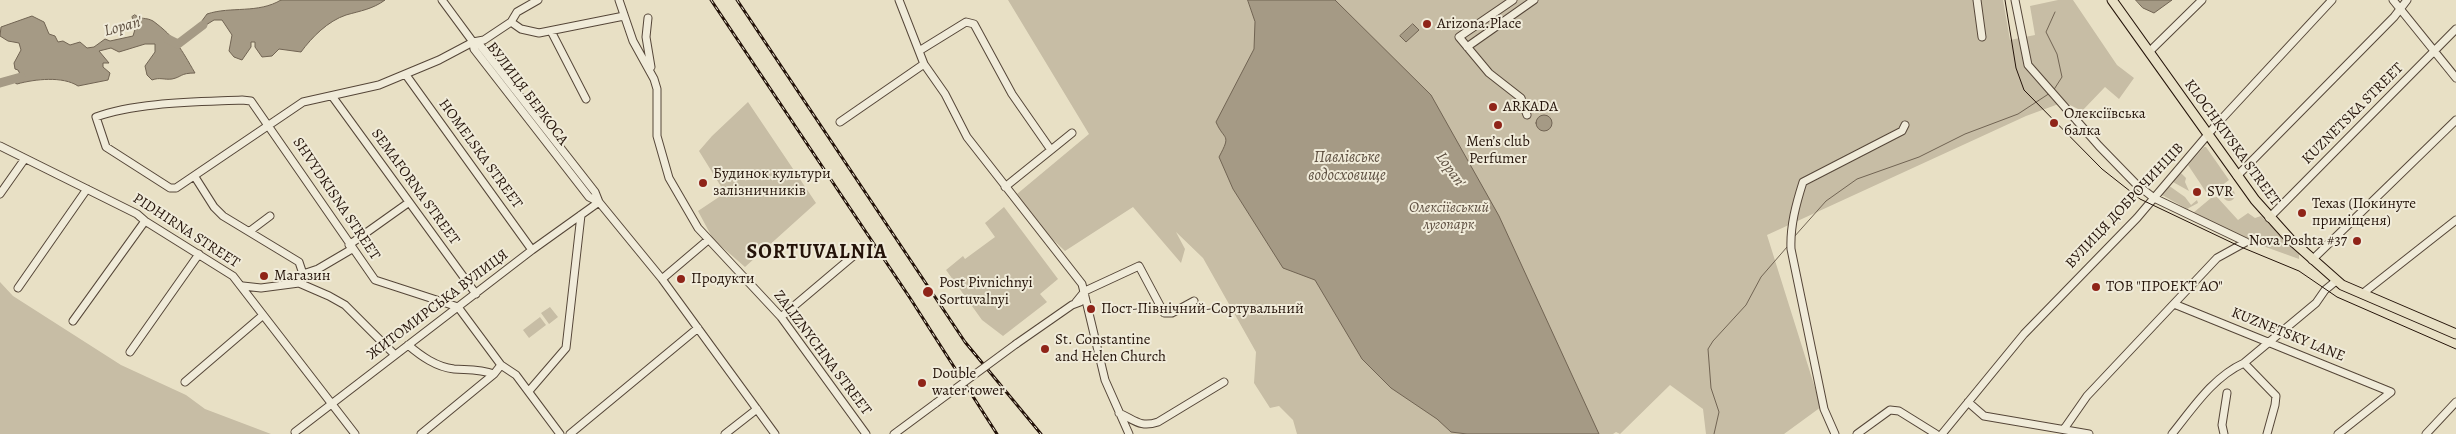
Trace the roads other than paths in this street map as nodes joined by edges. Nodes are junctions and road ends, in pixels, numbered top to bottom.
1 (442, 0) edge
2 (538, 0) edge
3 (619, 0) edge
4 (899, 0) edge
5 (1512, 0) edge
6 (1534, 0) edge
7 (1977, 0) edge
8 (2015, 0) edge
9 (2112, 0) edge
10 (2202, 0) edge
11 (2332, 0) edge
12 (2393, 0) edge
13 (2407, 0) edge
14 (2400, 9) junction
15 (624, 16) junction
16 (648, 18) dead end
17 (511, 22) junction
18 (2456, 29) edge
19 (553, 31) junction
20 (1982, 37) dead end
21 (473, 42) junction
22 (1467, 47) junction
23 (2435, 50) junction
24 (919, 51) junction
25 (2150, 52) junction
26 (924, 64) junction
27 (652, 73) junction
28 (406, 75) junction
29 (2456, 78) edge
30 (332, 96) junction
31 (586, 100) dead end
32 (1527, 115) dead end
33 (2456, 120) edge
34 (840, 122) dead end
35 (268, 124) junction
36 (1905, 125) dead end
37 (1072, 133) dead end
38 (2208, 134) junction
39 (0, 146) edge
40 (1052, 150) junction
41 (24, 160) junction
42 (2237, 176) junction
43 (195, 177) junction
44 (1005, 187) junction
45 (87, 190) junction
46 (0, 194) edge
47 (2154, 198) junction
48 (599, 202) junction
49 (408, 203) junction
50 (581, 215) junction
51 (270, 216) dead end
52 (2269, 218) junction
53 (2456, 220) edge
54 (145, 221) junction
55 (250, 230) junction
56 (708, 240) junction
57 (350, 247) junction
58 (532, 250) junction
59 (858, 252) dead end
60 (199, 254) junction
61 (2312, 260) junction
62 (304, 274) junction
63 (662, 279) junction
64 (2336, 280) junction
65 (299, 283) junction
66 (243, 286) junction
67 (18, 288) dead end
68 (1086, 291) junction
69 (476, 294) junction
70 (2362, 294) junction
71 (1194, 301) dead end
72 (1076, 302) junction
73 (2174, 304) junction
74 (458, 307) junction
75 (1087, 307) junction
76 (262, 316) junction
77 (781, 316) junction
78 (73, 321) dead end
79 (698, 328) junction
80 (2456, 334) edge
81 (2268, 341) junction
82 (408, 345) junction
83 (130, 352) dead end
84 (395, 355) junction
85 (2244, 363) junction
86 (501, 365) junction
87 (494, 374) junction
88 (185, 382) dead end
89 (1224, 382) dead end
90 (529, 391) junction
91 (2227, 393) dead end
92 (1968, 402) junction
93 (2456, 402) edge
94 (331, 403) junction
95 (757, 409) junction
96 (1119, 413) junction
97 (2064, 429) junction
98 (295, 432) dead end
99 (772, 433) edge
100 (354, 434) edge
101 (421, 434) edge
102 (560, 434) edge
103 (570, 434) edge
104 (725, 434) edge
105 (866, 434) edge
106 (894, 434) edge
107 (1129, 434) edge
108 (1835, 434) edge
109 (1857, 434) edge
110 (1936, 434) edge
111 (1942, 434) edge
112 (2089, 434) edge
113 (2172, 434) edge
114 (2224, 434) edge
115 (2267, 434) edge
116 (2338, 434) edge
117 (2426, 434) edge

1 - 21 street, ВУЛИЦЯ БЕРКОСА
2 - 17 street
3 - 15 street, ZALIZNYCHNA STREET
4 - 24 street
5 - 22 street
6 - 22 street
7 - 20 street
8 - 47 street
9 - 25 main road, KLOCHKIVSKA STREET
10 - 25 street
11 - 38 street, ВУЛИЦЯ ДОБРОЧИНЦІВ
12 - 14 street
13 - 14 street
14 - 23 street
14 - 42 street
15 - 19 street
15 - 27 street, ZALIZNYCHNA STREET
16 - 27 street
17 - 19 street
17 - 21 street
18 - 23 street, KUZNETSKA STREET
19 - 31 street
21 - 28 street
21 - 48 street, ВУЛИЦЯ БЕРКОСА
22 - 32 street
23 - 29 street
23 - 52 street, KUZNETSKA STREET
24 - 26 street
24 - 40 street
25 - 38 main road, KLOCHKIVSKA STREET
26 - 34 street
26 - 44 street
27 - 56 street, ZALIZNYCHNA STREET
28 - 30 street
28 - 58 street, HOMELSKA STREET
30 - 35 street
30 - 49 street, SEMAFORNA STREET
33 - 61 street
35 - 43 street
35 - 43 street, SHVYDKISNA STREET
35 - 57 street, SHVYDKISNA STREET
36 - 108 street
37 - 40 street
38 - 42 main road, KLOCHKIVSKA STREET
38 - 47 street, ВУЛИЦЯ ДОБРОЧИНЦІВ
39 - 41 street, PIDHIRNA STREET
40 - 44 street
41 - 45 street, PIDHIRNA STREET
41 - 46 street
42 - 52 main road, KLOCHKIVSKA STREET
43 - 55 street
44 - 68 street
45 - 54 street, PIDHIRNA STREET
45 - 67 street
47 - 73 street
47 - 92 street, ВУЛИЦЯ ДОБРОЧИНЦІВ
48 - 50 street, ЖИТОМИРСЬКА ВУЛИЦЯ
48 - 63 street, ВУЛИЦЯ БЕРКОСА
49 - 57 street
49 - 69 street, SEMAFORNA STREET
50 - 58 street, ЖИТОМИРСЬКА ВУЛИЦЯ
50 - 90 street
51 - 55 street
52 - 61 main road, KLOCHKIVSKA STREET
53 - 70 street
54 - 60 street, PIDHIRNA STREET
54 - 78 street
55 - 62 street
56 - 63 street
56 - 77 street, ZALIZNYCHNA STREET
57 - 62 street
57 - 74 street, SHVYDKISNA STREET
58 - 69 street, ЖИТОМИРСЬКА ВУЛИЦЯ
59 - 77 street
60 - 66 street, PIDHIRNA STREET
60 - 83 street
61 - 64 main road, KLOCHKIVSKA STREET
62 - 65 street
63 - 79 street, ВУЛИЦЯ БЕРКОСА
64 - 70 main road, KLOCHKIVSKA STREET
64 - 81 street
65 - 66 street
65 - 84 street
66 - 76 street, PIDHIRNA STREET
68 - 71 street
68 - 72 street
68 - 75 street
69 - 74 street, ЖИТОМИРСЬКА ВУЛИЦЯ
70 - 80 main road, KLOCHKIVSKA STREET
72 - 75 street
72 - 106 street, bridge
73 - 81 street, KUZNETSKY LANE
73 - 97 street
74 - 82 street, ЖИТОМИРСЬКА ВУЛИЦЯ
74 - 86 street
75 - 96 street
76 - 88 street
76 - 94 street, PIDHIRNA STREET
77 - 105 street, ZALIZNYCHNA STREET
79 - 95 street, ВУЛИЦЯ БЕРКОСА
79 - 103 street
81 - 85 street
81 - 116 street, KUZNETSKY LANE
82 - 84 street, ЖИТОМИРСЬКА ВУЛИЦЯ
82 - 87 street
84 - 94 street, ЖИТОМИРСЬКА ВУЛИЦЯ
85 - 113 street
85 - 115 street
86 - 87 street
86 - 90 street
87 - 101 street
89 - 96 street
90 - 102 street
91 - 114 street
92 - 97 street
92 - 111 street, ВУЛИЦЯ ДОБРОЧИНЦІВ
93 - 117 street
94 - 98 street, ЖИТОМИРСЬКА ВУЛИЦЯ
94 - 100 street, PIDHIRNA STREET
95 - 99 street, ВУЛИЦЯ БЕРКОСА
95 - 104 street
96 - 107 street
97 - 112 street
109 - 110 street

